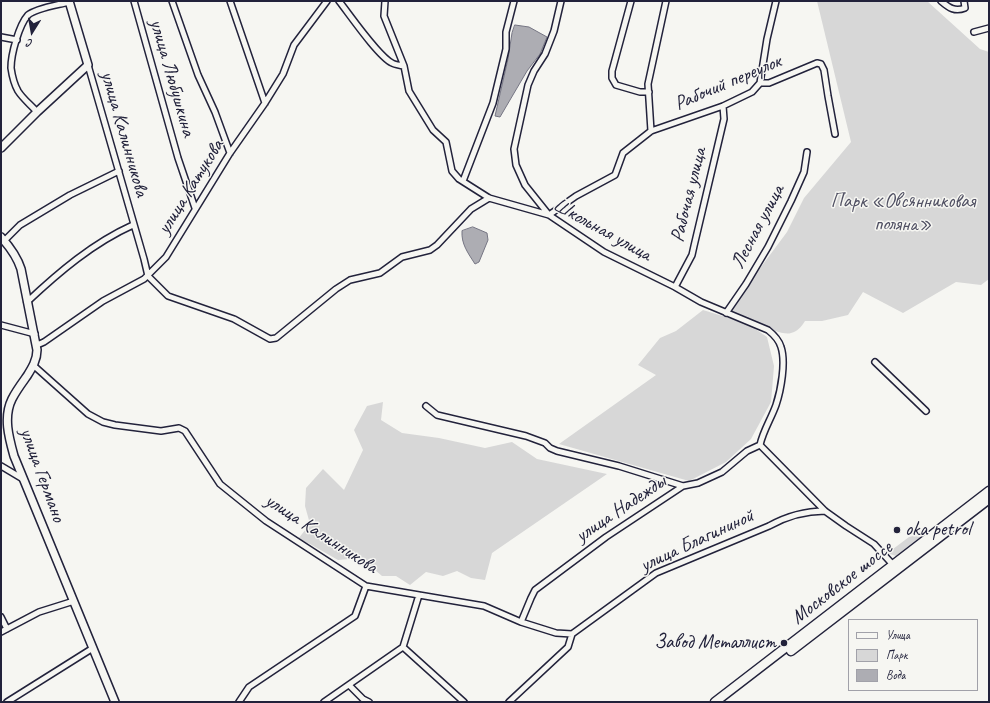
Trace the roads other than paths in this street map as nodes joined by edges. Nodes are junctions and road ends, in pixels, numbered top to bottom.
1 (69, 1) edge
2 (134, 1) edge
3 (172, 1) edge
4 (230, 1) edge
5 (327, 1) edge
6 (339, 1) edge
7 (385, 1) edge
8 (514, 1) edge
9 (561, 1) edge
10 (631, 1) edge
11 (666, 1) edge
12 (776, 1) edge
13 (941, 1) edge
14 (964, 1) edge
15 (989, 28) edge
16 (974, 32) dead end
17 (1, 36) edge
18 (16, 40) junction
19 (88, 65) junction
20 (404, 66) junction
21 (760, 83) junction
22 (648, 92) junction
23 (265, 103) junction
24 (724, 106) junction
25 (37, 112) junction
26 (651, 131) junction
27 (835, 134) dead end
28 (1, 148) edge
29 (807, 152) dead end
30 (230, 153) junction
31 (119, 171) junction
32 (463, 181) junction
33 (489, 198) junction
34 (195, 208) junction
35 (548, 215) junction
36 (133, 225) junction
37 (3, 239) edge
38 (148, 276) junction
39 (675, 287) junction
40 (27, 302) junction
41 (726, 313) junction
42 (1, 325) edge
43 (34, 334) junction
44 (37, 345) junction
45 (876, 362) dead end
46 (33, 365) junction
47 (426, 406) dead end
48 (926, 411) dead end
49 (760, 445) junction
50 (2, 467) edge
51 (24, 480) junction
52 (683, 486) junction
53 (989, 491) edge
54 (989, 499) edge
55 (825, 511) junction
56 (895, 568) junction
57 (366, 586) junction
58 (420, 595) junction
59 (74, 601) junction
60 (1, 617) edge
61 (522, 622) junction
62 (7, 629) junction
63 (1, 632) edge
64 (572, 634) junction
65 (403, 647) junction
66 (93, 648) junction
67 (349, 685) junction
68 (7, 702) edge
69 (115, 702) edge
70 (239, 702) edge
71 (324, 702) edge
72 (369, 702) edge
73 (464, 702) edge
74 (509, 702) edge
75 (715, 702) edge
76 (723, 702) edge

1 - 18 street
1 - 19 main road, улица Калинникова
2 - 34 street, улица Любушкина
3 - 30 street
4 - 23 street
5 - 23 street, улица Катукова
6 - 20 street
7 - 20 street, Школьная улица
8 - 32 street
9 - 35 street
10 - 22 street
11 - 22 street
12 - 21 street
13 - 14 street
15 - 16 street
17 - 18 street
18 - 25 street
19 - 25 main road
19 - 31 street, улица Калинникова
20 - 32 street, Школьная улица
21 - 24 street, Рабочий переулок
21 - 27 street, Рабочий переулок
22 - 26 street
23 - 30 street, улица Катукова
24 - 26 street, Рабочий переулок
24 - 39 street, Рабочая улица
25 - 28 main road
26 - 35 street, Рабочий переулок
29 - 41 street, Лесная улица
30 - 34 street, улица Катукова
31 - 36 street, улица Калинникова
31 - 37 street
32 - 33 street, Школьная улица
33 - 35 street, Школьная улица
33 - 38 street
34 - 38 street, улица Катукова
35 - 39 street, Школьная улица
36 - 38 street, улица Калинникова
36 - 40 street
37 - 40 main road, улица Германо
38 - 44 street, улица Катукова
39 - 41 street, Школьная улица
40 - 43 main road, улица Германо
41 - 49 street, Школьная улица
42 - 43 street
43 - 44 main road, улица Германо
44 - 46 main road, улица Германо
45 - 48 street
46 - 51 main road, улица Германо
46 - 57 street, улица Калинникова
47 - 52 street
49 - 52 street, улица Надежды
49 - 55 street
50 - 51 street
51 - 59 main road, улица Германо
52 - 61 street, улица Надежды
53 - 56 main road, Московское шоссе
54 - 56 main road, Московское шоссе
55 - 56 street
55 - 64 street, улица Благининой
56 - 75 main road, Московское шоссе
56 - 76 main road, Московское шоссе
57 - 58 street, улица Калинникова
57 - 70 street
58 - 61 street, улица Калинникова
58 - 65 street
59 - 62 street
59 - 66 main road, улица Германо
60 - 62 street
61 - 64 street, улица Калинникова
62 - 63 street
64 - 74 street, улица Благининой
65 - 67 street
65 - 73 street
66 - 68 street
66 - 69 main road, улица Германо
67 - 71 street
67 - 72 street

